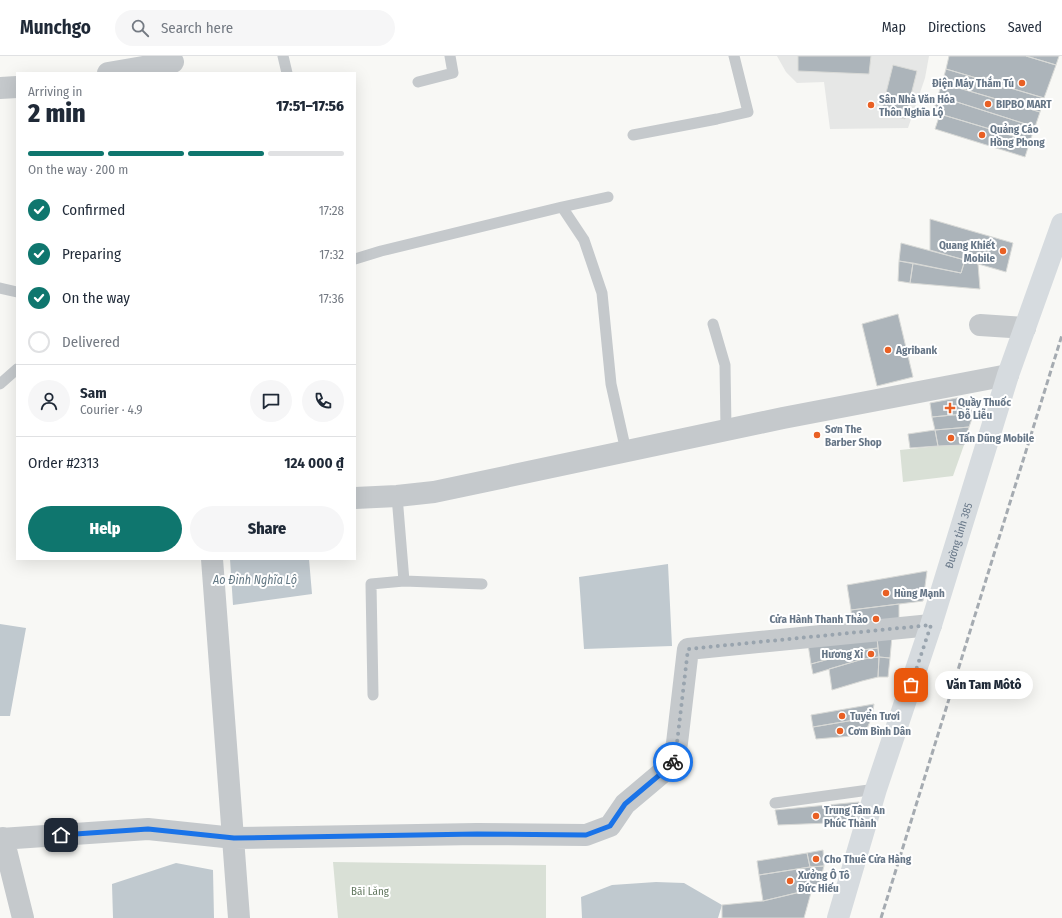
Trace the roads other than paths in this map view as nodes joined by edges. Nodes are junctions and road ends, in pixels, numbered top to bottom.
1 (283, 56) edge
2 (450, 56) edge
3 (734, 56) edge
4 (173, 64) edge
5 (115, 72) edge
6 (287, 72) edge
7 (418, 82) dead end
8 (16, 87) edge
9 (0, 88) edge
10 (633, 135) dead end
11 (608, 197) dead end
12 (562, 206) junction
13 (1062, 224) edge
14 (356, 259) edge
15 (0, 288) edge
16 (16, 292) edge
17 (713, 324) dead end
18 (980, 325) dead end
19 (1025, 328) junction
20 (16, 370) edge
21 (1008, 376) junction
22 (0, 384) edge
23 (726, 429) junction
24 (626, 451) junction
25 (396, 496) junction
26 (356, 498) edge
27 (212, 560) edge
28 (404, 581) junction
29 (482, 584) dead end
30 (931, 625) junction
31 (373, 695) dead end
32 (876, 789) junction
33 (775, 803) dead end
34 (234, 838) junction
35 (2, 839) edge
36 (23, 918) edge
37 (239, 918) edge
38 (838, 918) edge

1 - 6 lane
2 - 7 lane
3 - 10 lane
4 - 5 street
8 - 9 street
11 - 12 lane
12 - 14 lane
12 - 24 lane
13 - 19 main road, Đường tỉnh 385
15 - 16 lane
17 - 23 lane
18 - 19 street
19 - 21 main road, Đường tỉnh 385
20 - 22 lane
21 - 23 street
21 - 30 main road, Đường tỉnh 385
23 - 24 street
24 - 25 street
25 - 26 street
25 - 28 lane
27 - 34 street
28 - 29 lane
28 - 31 lane
30 - 32 main road, Đường tỉnh 385
30 - 34 street
32 - 33 lane
32 - 38 main road, Đường tỉnh 385
34 - 35 street
34 - 37 street
35 - 36 street

